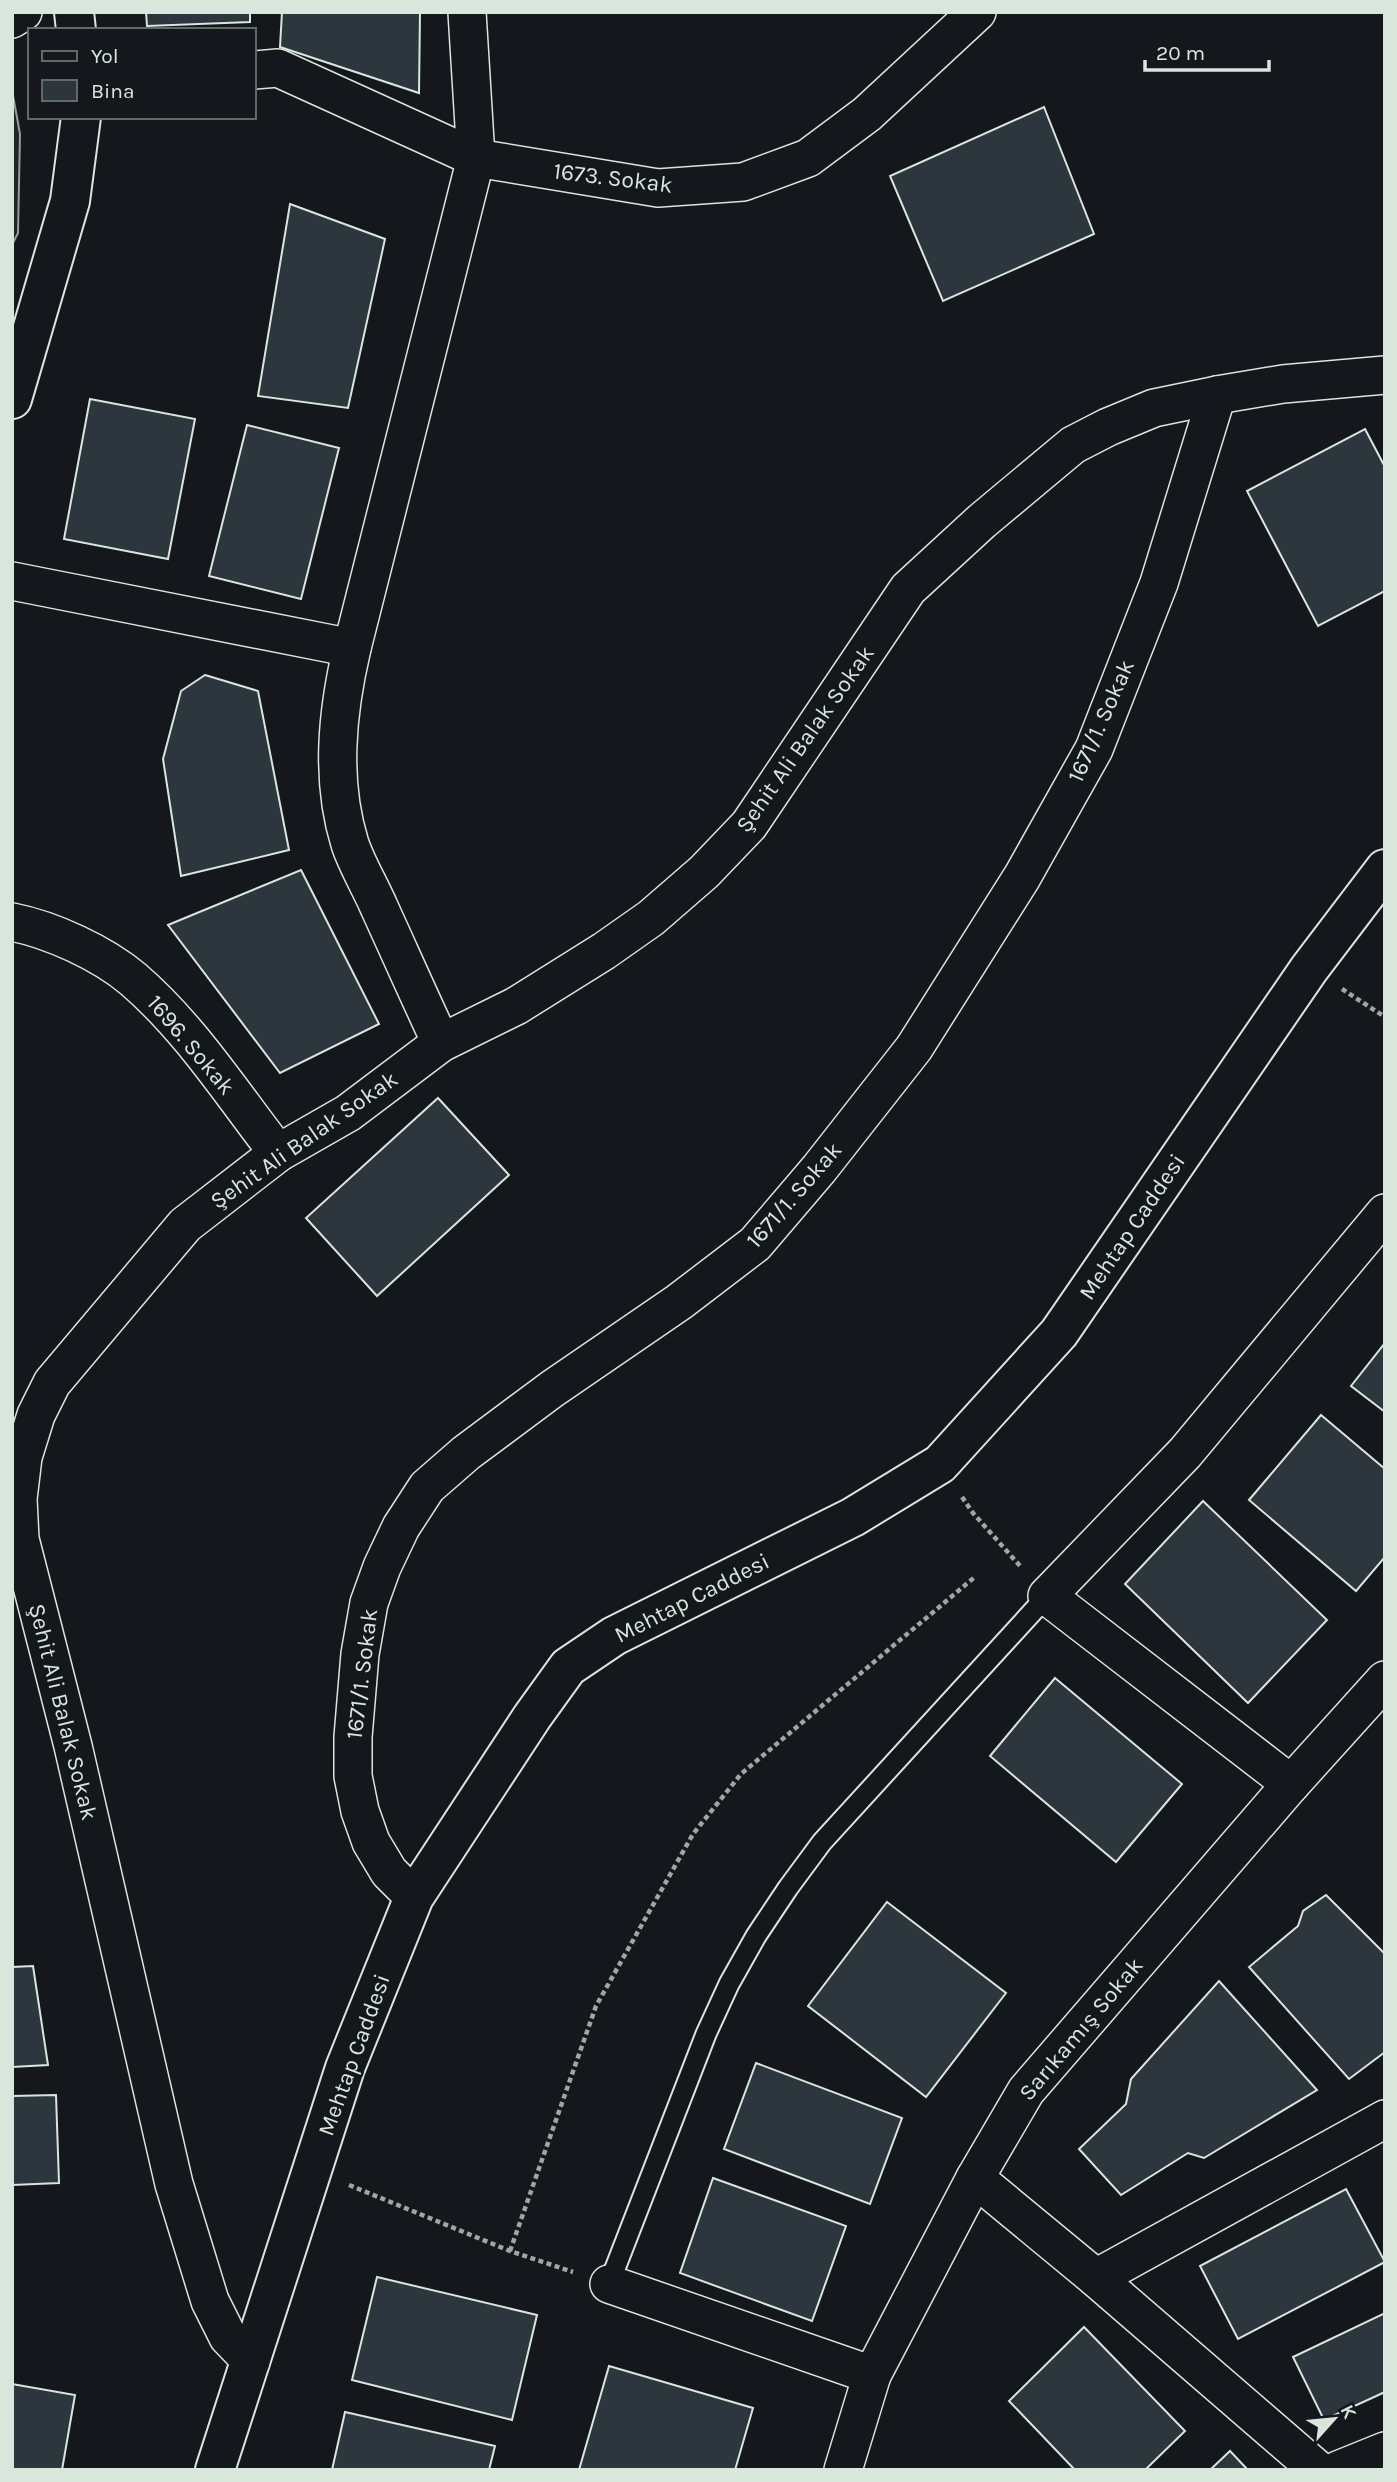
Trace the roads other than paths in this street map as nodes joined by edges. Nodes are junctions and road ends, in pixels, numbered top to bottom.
1 (23, 12) edge
2 (467, 12) edge
3 (977, 12) edge
4 (12, 19) edge
5 (256, 70) edge
6 (81, 119) edge
7 (476, 159) junction
8 (19, 361) edge
9 (1385, 375) edge
10 (1217, 395) junction
11 (12, 399) edge
12 (12, 580) edge
13 (352, 648) junction
14 (1385, 869) edge
15 (12, 922) edge
16 (441, 1044) junction
17 (278, 1153) junction
18 (1385, 1213) edge
19 (1047, 1596) junction
20 (1385, 1680) edge
21 (1290, 1784) junction
22 (414, 1897) junction
23 (1385, 2119) edge
24 (975, 2178) junction
25 (1096, 2278) junction
26 (609, 2284) joint
27 (251, 2361) junction
28 (872, 2375) junction
29 (1385, 2451) edge
30 (215, 2470) edge
31 (843, 2470) edge
32 (1318, 2470) edge
33 (1338, 2470) edge

1 - 4 street
2 - 7 street
3 - 7 street, 1673. Sokak
5 - 7 street, 1673. Sokak
6 - 8 main road
7 - 13 street
8 - 11 main road
9 - 10 street, Şehit Ali Balak Sokak
10 - 16 street, Şehit Ali Balak Sokak
10 - 22 street, 1671/1. Sokak
12 - 13 street
13 - 16 street
14 - 22 main road, Mehtap Caddesi
15 - 17 street, 1696. Sokak
16 - 17 street, Şehit Ali Balak Sokak
17 - 27 street, Şehit Ali Balak Sokak
18 - 19 street
19 - 21 street
19 - 26 lane
20 - 21 street, Sarıkamış Sokak
21 - 24 street, Sarıkamış Sokak
22 - 27 main road, Mehtap Caddesi
23 - 25 street
24 - 25 street
24 - 28 street, Sarıkamış Sokak
25 - 32 street
26 - 28 street
27 - 30 main road, Mehtap Caddesi
28 - 31 street, Sarıkamış Sokak
29 - 33 street

